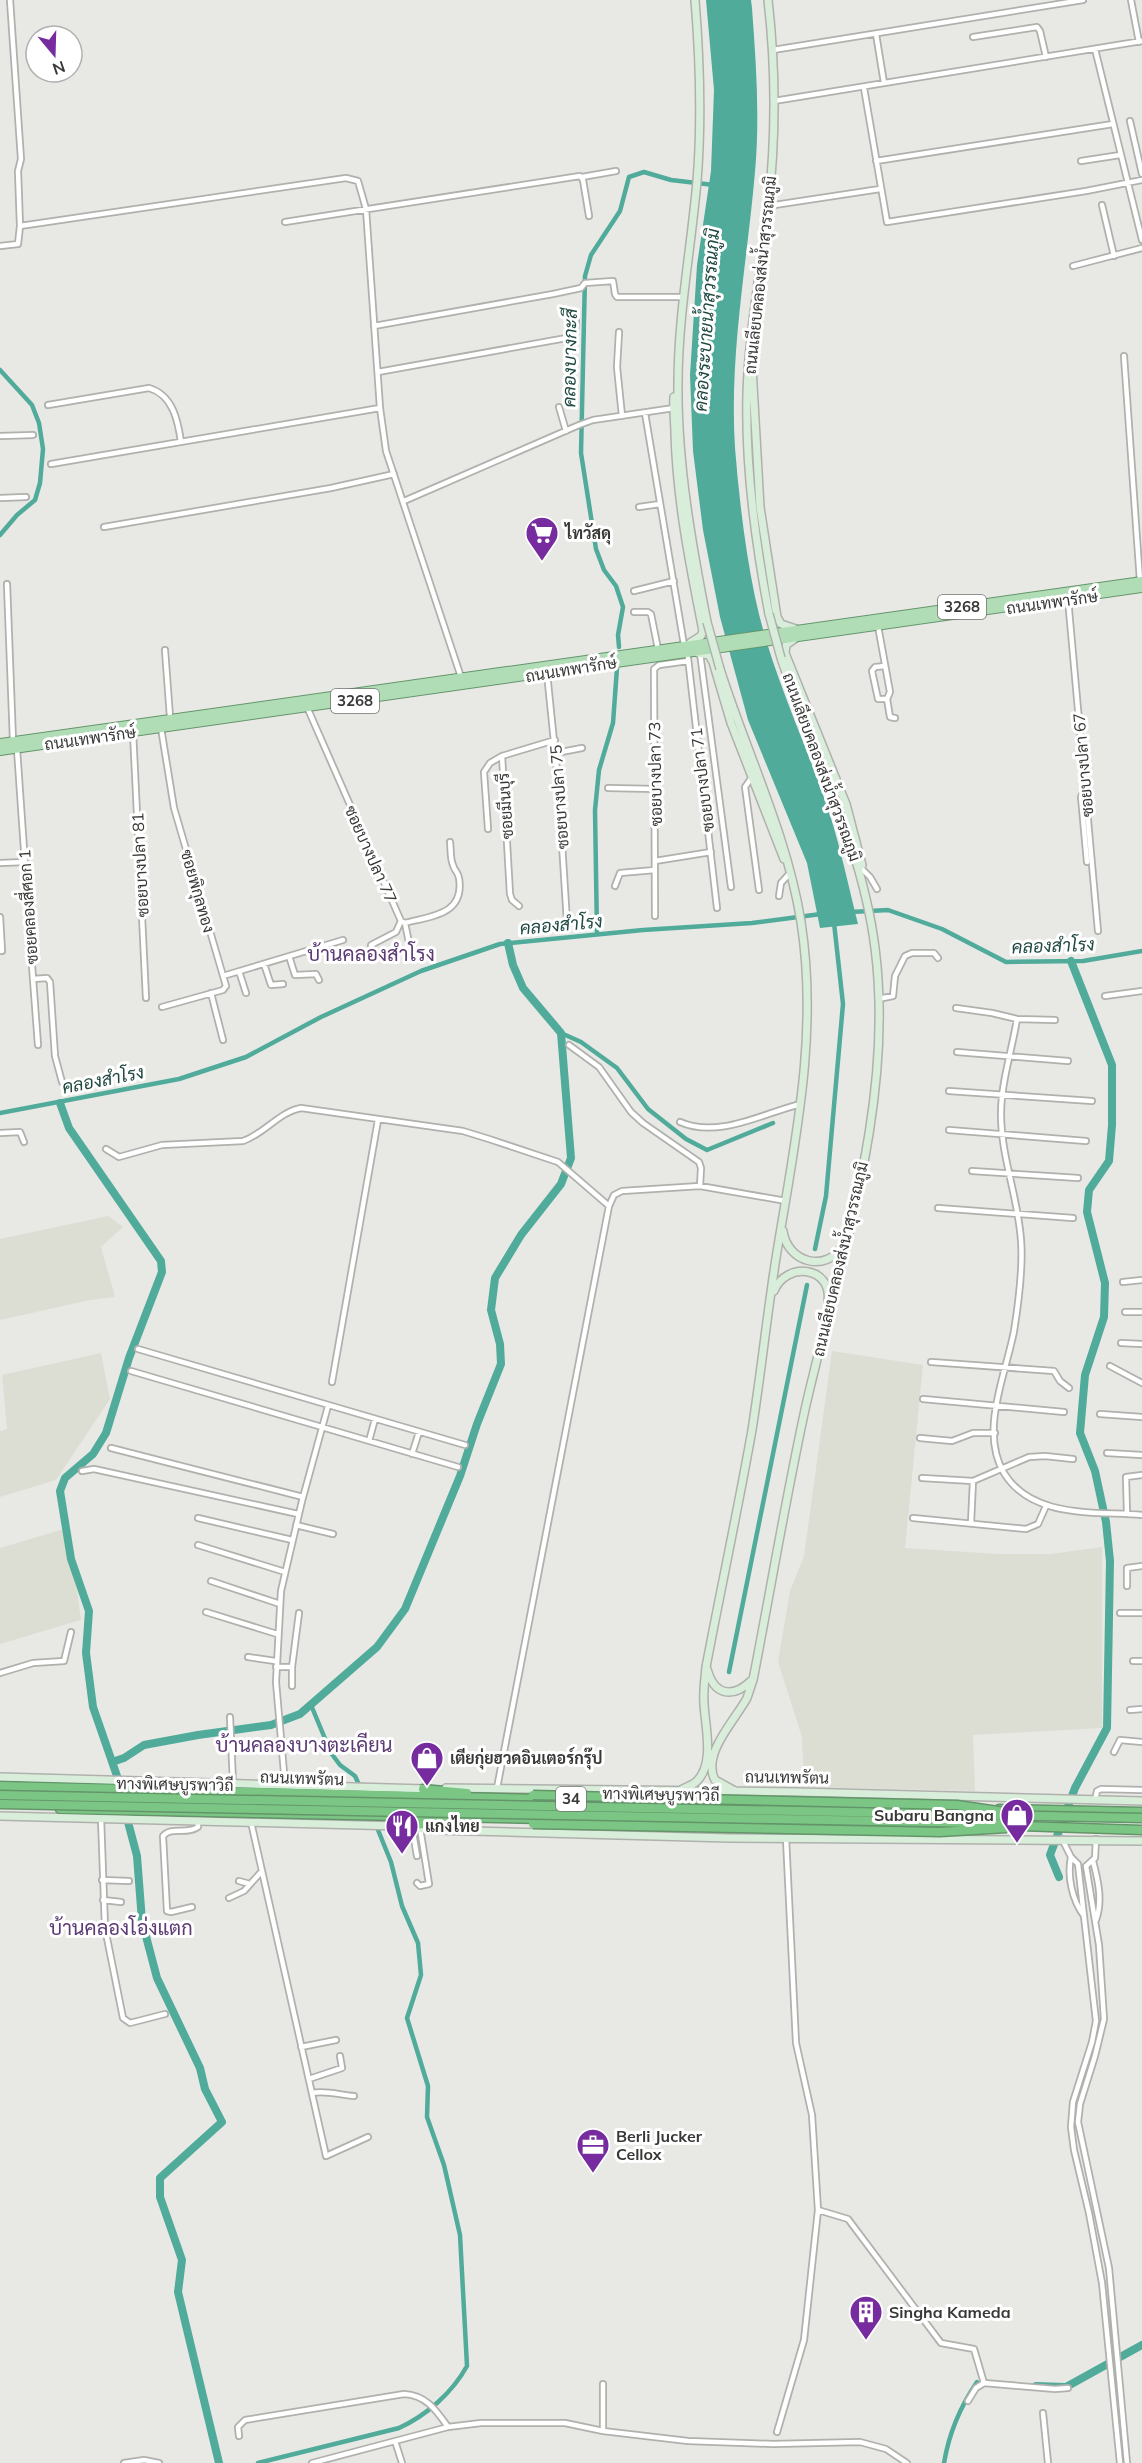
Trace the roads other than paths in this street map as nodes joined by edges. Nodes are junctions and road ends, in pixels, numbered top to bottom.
1 (10, 0) edge
2 (695, 0) edge
3 (768, 0) edge
4 (1083, 0) edge
5 (1131, 0) edge
6 (876, 34) junction
7 (973, 37) dead end
8 (1141, 42) edge
9 (1095, 49) junction
10 (773, 50) junction
11 (1046, 57) junction
12 (884, 83) junction
13 (864, 87) junction
14 (774, 101) junction
15 (1130, 121) dead end
16 (1113, 124) junction
17 (1120, 155) junction
18 (876, 161) junction
19 (1081, 161) dead end
20 (616, 171) dead end
21 (1142, 174) edge
22 (582, 177) junction
23 (1142, 180) edge
24 (1128, 183) junction
25 (880, 189) junction
26 (1102, 205) dead end
27 (768, 206) junction
28 (366, 209) junction
29 (1142, 215) edge
30 (589, 216) dead end
31 (1136, 216) junction
32 (285, 222) dead end
33 (20, 226) junction
34 (1142, 240) edge
35 (0, 246) edge
36 (1142, 248) edge
37 (1114, 256) junction
38 (1073, 266) dead end
39 (684, 297) junction
40 (576, 321) dead end
41 (374, 327) junction
42 (619, 332) dead end
43 (751, 356) junction
44 (1124, 356) dead end
45 (378, 372) junction
46 (678, 384) junction
47 (48, 405) dead end
48 (560, 407) dead end
49 (380, 408) junction
50 (674, 408) junction
51 (645, 413) junction
52 (622, 416) junction
53 (566, 431) junction
54 (33, 435) dead end
55 (0, 436) edge
56 (182, 442) junction
57 (51, 464) dead end
58 (394, 474) junction
59 (0, 498) edge
60 (26, 498) dead end
61 (404, 501) junction
62 (660, 504) junction
63 (639, 507) dead end
64 (104, 527) dead end
65 (674, 581) junction
66 (1141, 583) edge
67 (7, 584) dead end
68 (634, 591) dead end
69 (1068, 599) junction
70 (634, 612) dead end
71 (878, 626) junction
72 (797, 633) junction
73 (658, 649) junction
74 (165, 650) dead end
75 (687, 651) junction
76 (700, 653) junction
77 (885, 666) junction
78 (547, 673) junction
79 (461, 677) junction
80 (887, 699) junction
81 (266, 704) junction
82 (307, 707) junction
83 (268, 713) junction
84 (170, 717) junction
85 (895, 718) dead end
86 (161, 728) junction
87 (133, 732) junction
88 (555, 740) junction
89 (13, 741) junction
90 (0, 743) edge
91 (582, 748) dead end
92 (17, 749) junction
93 (0, 751) edge
94 (556, 753) junction
95 (502, 756) junction
96 (752, 777) junction
97 (608, 788) dead end
98 (1085, 788) junction
99 (656, 789) junction
100 (488, 829) dead end
101 (450, 842) dead end
102 (711, 852) junction
103 (656, 861) junction
104 (25, 862) junction
105 (1087, 862) dead end
106 (0, 863) edge
107 (656, 870) junction
108 (862, 876) junction
109 (792, 878) junction
110 (615, 886) dead end
111 (731, 887) dead end
112 (877, 889) dead end
113 (759, 891) dead end
114 (780, 896) dead end
115 (519, 906) dead end
116 (717, 908) dead end
117 (0, 916) edge
118 (655, 916) dead end
119 (403, 922) junction
120 (567, 922) dead end
121 (1098, 931) dead end
122 (343, 940) dead end
123 (409, 942) dead end
124 (0, 951) edge
125 (372, 954) dead end
126 (289, 956) junction
127 (938, 958) dead end
128 (264, 964) junction
129 (239, 971) junction
130 (223, 976) junction
131 (33, 979) junction
132 (319, 980) dead end
133 (283, 984) dead end
134 (1142, 991) edge
135 (211, 993) junction
136 (246, 993) dead end
137 (1105, 996) dead end
138 (146, 998) dead end
139 (878, 999) junction
140 (162, 1007) dead end
141 (956, 1008) dead end
142 (1017, 1019) junction
143 (1055, 1020) dead end
144 (223, 1040) dead end
145 (38, 1045) dead end
146 (570, 1045) dead end
147 (957, 1052) dead end
148 (1011, 1057) junction
149 (1068, 1061) dead end
150 (62, 1082) dead end
151 (949, 1091) dead end
152 (1002, 1095) junction
153 (1092, 1101) dead end
154 (801, 1104) junction
155 (378, 1120) junction
156 (680, 1122) dead end
157 (949, 1130) dead end
158 (0, 1133) edge
159 (1002, 1134) junction
160 (1086, 1141) dead end
161 (24, 1142) dead end
162 (106, 1149) dead end
163 (972, 1171) dead end
164 (1008, 1174) junction
165 (1078, 1178) dead end
166 (700, 1186) junction
167 (786, 1202) junction
168 (609, 1206) junction
169 (938, 1208) dead end
170 (1016, 1213) junction
171 (1073, 1218) dead end
172 (782, 1221) junction
173 (848, 1234) junction
174 (1142, 1280) edge
175 (1123, 1282) dead end
176 (770, 1302) junction
177 (1125, 1312) dead end
178 (1142, 1312) edge
179 (824, 1334) junction
180 (1121, 1343) dead end
181 (1142, 1344) edge
182 (138, 1349) dead end
183 (931, 1362) dead end
184 (1110, 1366) dead end
185 (1004, 1368) junction
186 (130, 1371) dead end
187 (332, 1382) dead end
188 (1142, 1383) edge
189 (1069, 1388) dead end
190 (923, 1400) dead end
191 (328, 1406) junction
192 (996, 1406) junction
193 (1064, 1412) dead end
194 (1100, 1414) dead end
195 (1142, 1417) edge
196 (375, 1419) junction
197 (323, 1427) junction
198 (418, 1432) junction
199 (995, 1433) junction
200 (920, 1438) dead end
201 (369, 1441) junction
202 (465, 1444) dead end
203 (111, 1448) dead end
204 (412, 1454) junction
205 (1107, 1454) dead end
206 (1142, 1455) edge
207 (1073, 1459) dead end
208 (458, 1467) dead end
209 (1002, 1468) junction
210 (82, 1471) dead end
211 (1142, 1475) edge
212 (922, 1478) dead end
213 (973, 1481) junction
214 (303, 1497) junction
215 (1046, 1506) junction
216 (298, 1514) junction
217 (1127, 1514) junction
218 (1142, 1515) edge
219 (198, 1518) dead end
220 (914, 1518) dead end
221 (970, 1523) junction
222 (296, 1525) junction
223 (333, 1534) dead end
224 (292, 1540) junction
225 (198, 1545) dead end
226 (1142, 1566) edge
227 (285, 1572) junction
228 (211, 1581) dead end
229 (1127, 1586) dead end
230 (280, 1604) junction
231 (206, 1612) dead end
232 (298, 1613) dead end
233 (1120, 1613) dead end
234 (1142, 1613) edge
235 (71, 1632) dead end
236 (278, 1634) junction
237 (248, 1657) dead end
238 (1132, 1661) dead end
239 (1142, 1661) edge
240 (276, 1664) junction
241 (292, 1667) junction
242 (706, 1667) junction
243 (0, 1673) edge
244 (753, 1680) junction
245 (292, 1686) dead end
246 (1142, 1709) edge
247 (1130, 1710) dead end
248 (230, 1717) dead end
249 (1142, 1742) edge
250 (1114, 1752) dead end
251 (0, 1776) edge
252 (233, 1782) junction
253 (285, 1784) junction
254 (0, 1786) edge
255 (497, 1788) junction
256 (423, 1789) junction
257 (681, 1790) junction
258 (1142, 1790) edge
259 (735, 1791) junction
260 (0, 1795) edge
261 (683, 1799) junction
262 (1095, 1800) junction
263 (1142, 1801) edge
264 (0, 1806) edge
265 (1142, 1812) edge
266 (0, 1816) edge
267 (101, 1818) junction
268 (1142, 1818) edge
269 (198, 1820) junction
270 (1025, 1820) junction
271 (683, 1821) junction
272 (251, 1822) junction
273 (394, 1825) junction
274 (937, 1826) junction
275 (411, 1827) junction
276 (420, 1828) junction
277 (1142, 1828) edge
278 (786, 1838) junction
279 (953, 1839) junction
280 (1062, 1839) junction
281 (1096, 1839) junction
282 (1142, 1841) edge
283 (417, 1856) dead end
284 (1071, 1857) junction
285 (1093, 1861) junction
286 (1078, 1864) junction
287 (1086, 1866) junction
288 (262, 1871) junction
289 (102, 1880) junction
290 (129, 1881) dead end
291 (239, 1881) dead end
292 (417, 1883) dead end
293 (250, 1884) junction
294 (229, 1898) dead end
295 (103, 1900) junction
296 (121, 1902) dead end
297 (192, 1907) dead end
298 (1085, 1918) junction
299 (1095, 1920) junction
300 (1102, 1990) junction
301 (1093, 1991) junction
302 (165, 2014) dead end
303 (336, 2040) dead end
304 (301, 2047) junction
305 (340, 2056) dead end
306 (309, 2079) junction
307 (312, 2093) junction
308 (354, 2096) dead end
309 (368, 2137) dead end
310 (818, 2210) junction
311 (1096, 2211) junction
312 (1089, 2213) junction
313 (983, 2381) junction
314 (603, 2384) dead end
315 (1068, 2388) dead end
316 (968, 2401) dead end
317 (1043, 2413) dead end
318 (448, 2427) junction
319 (603, 2431) junction
320 (777, 2432) dead end
321 (239, 2436) dead end
322 (395, 2441) junction
323 (334, 2460) edge
324 (124, 2463) edge
325 (159, 2463) edge
326 (312, 2463) edge
327 (402, 2463) edge
328 (907, 2463) edge
329 (1048, 2463) edge
330 (1120, 2463) edge
331 (1127, 2463) edge

1 - 33 street
2 - 39 main road
3 - 10 main road, ถนนเลียบคลองส่งน้ำสุวรรณภูมิ
4 - 6 street
5 - 8 street
6 - 10 street
6 - 12 street
7 - 11 street
8 - 9 street
9 - 11 street
9 - 16 street
10 - 14 main road, ถนนเลียบคลองส่งน้ำสุวรรณภูมิ
11 - 12 street
12 - 13 street
13 - 14 street
13 - 18 street
14 - 27 main road, ถนนเลียบคลองส่งน้ำสุวรรณภูมิ
15 - 21 street
16 - 17 street
16 - 18 street
17 - 19 street
17 - 24 street
18 - 25 street
20 - 22 street
22 - 28 street
22 - 30 street
23 - 24 street
24 - 25 street
24 - 31 street
25 - 27 street
26 - 37 street
27 - 43 main road, ถนนเลียบคลองส่งน้ำสุวรรณภูมิ
28 - 32 street
28 - 33 street
28 - 41 street
29 - 31 street
31 - 34 street
33 - 35 street
36 - 37 street
37 - 38 street
39 - 41 street
39 - 46 main road
40 - 45 street
41 - 45 street
42 - 52 street
43 - 72 main road
43 - 108 main road, ถนนเลียบคลองส่งน้ำสุวรรณภูมิ, bridge
44 - 66 street
45 - 49 street
46 - 50 main road
46 - 109 main road, bridge
47 - 56 street
48 - 53 street
49 - 56 street
49 - 58 street
50 - 51 street
50 - 75 main road
51 - 52 street
51 - 62 street, ซอยบางปลา 71
52 - 53 street
53 - 61 street
54 - 55 street
56 - 57 street
58 - 61 street
58 - 64 street
59 - 60 street
61 - 79 street
62 - 63 street
62 - 65 street, ซอยบางปลา 71
65 - 68 street
65 - 75 street, ซอยบางปลา 71
66 - 69 main road, ถนนเทพารักษ์ / 3268
66 - 72 main road, ถนนเทพารักษ์ / 3268
67 - 89 street
69 - 71 main road, ถนนเทพารักษ์ / 3268
69 - 98 street, ซอยบางปลา 67
70 - 73 street
71 - 72 main road, ถนนเทพารักษ์ / 3268
71 - 77 street
72 - 75 main road, ถนนเทพารักษ์ / 3268, bridge
72 - 108 main road
73 - 75 main road, ถนนเทพารักษ์ / 3268
73 - 79 main road, ถนนเทพารักษ์ / 3268
74 - 84 street
75 - 76 main road
75 - 78 main road, ถนนเทพารักษ์ / 3268
75 - 99 street, ซอยบางปลา 73
75 - 102 street, ซอยบางปลา 71
76 - 96 main road
76 - 111 street
77 - 80 street
77 - 80 street
78 - 82 main road, ถนนเทพารักษ์ / 3268
78 - 88 street, ซอยบางปลา 75
79 - 81 main road, ถนนเทพารักษ์ / 3268
80 - 85 street
81 - 83 main road
81 - 84 main road, ถนนเทพารักษ์ / 3268
82 - 83 main road, ถนนเทพารักษ์ / 3268
82 - 119 street, ซอยบางปลา 77
83 - 86 main road, ถนนเทพารักษ์ / 3268
84 - 89 main road, ถนนเทพารักษ์ / 3268
86 - 87 main road, ถนนเทพารักษ์ / 3268
86 - 130 street, ซอยพิกุลทอง
87 - 92 main road, ถนนเทพารักษ์ / 3268
87 - 138 street, ซอยบางปลา 81
88 - 94 street, ซอยบางปลา 75
88 - 95 street, ซอยมีนบุรี
89 - 90 main road, ถนนเทพารักษ์ / 3268
91 - 94 street
92 - 93 main road, ถนนเทพารักษ์ / 3268
92 - 104 street, ซอยคลองสี่ศอก 1
94 - 120 street, ซอยบางปลา 75
95 - 100 street
95 - 115 street, ซอยมีนบุรี
96 - 109 main road
96 - 113 street
97 - 99 street
98 - 105 street
98 - 121 street, ซอยบางปลา 67
99 - 103 street, ซอยบางปลา 73
101 - 119 street, ซอยบางปลา 77
102 - 103 street
102 - 116 street, ซอยบางปลา 71
103 - 107 street, ซอยบางปลา 73
104 - 106 street
104 - 131 street, ซอยคลองสี่ศอก 1
107 - 110 street
107 - 118 street, ซอยบางปลา 73
108 - 112 street
108 - 139 main road, ถนนเลียบคลองส่งน้ำสุวรรณภูมิ
109 - 114 street
109 - 154 main road
117 - 124 street
119 - 123 street
119 - 125 street
122 - 126 street
126 - 128 street
126 - 132 street
127 - 139 street
128 - 129 street
128 - 133 street
129 - 130 street
129 - 136 street
130 - 135 street
131 - 145 street
131 - 150 street, ซอยคลองสี่ศอก 1
134 - 137 street
135 - 140 street
135 - 144 street
139 - 173 main road, ถนนเลียบคลองส่งน้ำสุวรรณภูมิ
141 - 142 street
142 - 143 street
142 - 148 street
146 - 166 street
147 - 148 street
148 - 149 street
148 - 152 street
151 - 152 street
152 - 153 street
152 - 159 street
154 - 156 street
154 - 167 main road
155 - 162 street
155 - 168 street
155 - 187 street
157 - 159 street
158 - 161 street
159 - 160 street
159 - 164 street
163 - 164 street
164 - 165 street
164 - 170 street
166 - 167 street
166 - 168 street
167 - 172 main road
168 - 255 street
169 - 170 street
170 - 171 street
170 - 185 street
172 - 173 main road
172 - 176 main road
173 - 179 main road, ถนนเลียบคลองส่งน้ำสุวรรณภูมิ
174 - 175 street
176 - 179 main road
176 - 242 main road
177 - 178 street
179 - 244 main road, ถนนเลียบคลองส่งน้ำสุวรรณภูมิ
180 - 181 street
182 - 191 street
183 - 185 street
184 - 188 street
185 - 189 street
185 - 192 street
186 - 197 street
190 - 192 street
191 - 196 street
191 - 197 street
192 - 193 street
192 - 199 street
194 - 195 street
196 - 198 street
196 - 201 street
197 - 201 street
197 - 214 street
198 - 202 street
198 - 204 street
199 - 200 street
199 - 209 street
201 - 204 street
203 - 214 street
204 - 208 street
205 - 206 street
207 - 209 street
209 - 213 street
209 - 215 street
210 - 216 street
211 - 217 street
212 - 213 street
213 - 221 street
214 - 216 street
215 - 217 street
215 - 221 street
216 - 222 street
217 - 218 street
219 - 224 street
220 - 221 street
222 - 223 street
222 - 224 street
224 - 227 street
225 - 227 street
226 - 229 street
227 - 230 street
228 - 230 street
230 - 236 street
231 - 236 street
232 - 241 street
233 - 234 street
235 - 243 street
236 - 240 street
237 - 240 street
238 - 239 street
240 - 241 street
240 - 253 street
241 - 245 street
242 - 244 main road
242 - 257 main road
244 - 259 main road, ถนนเลียบคลองส่งน้ำสุวรรณภูมิ
246 - 247 street
248 - 252 street
249 - 250 street
251 - 252 main road, ถนนเทพรัตน / 34
252 - 253 main road, ถนนเทพรัตน / 34
253 - 256 main road, ถนนเทพรัตน / 34
254 - 261 highway, ถนนเทพรัตน / 34
255 - 256 main road, ถนนเทพรัตน / 34
255 - 257 main road, ถนนเทพรัตน / 34
256 - 270 highway, bridge
257 - 259 main road, ถนนเทพรัตน / 34
258 - 262 street
259 - 262 main road, ถนนเทพรัตน / 34
260 - 270 highway, ทางพิเศษบูรพาวิถี, bridge
261 - 265 highway, ถนนเทพรัตน / 34
261 - 271 highway
262 - 263 main road, ถนนเทพรัตน / 34
264 - 270 highway, ทางพิเศษบูรพาวิถี, bridge
264 - 271 highway, 34
266 - 267 main road, 34
267 - 269 main road, 34
267 - 289 street
268 - 270 highway, ทางพิเศษบูรพาวิถี, bridge
269 - 272 main road, 34
269 - 297 street
270 - 273 highway, bridge
270 - 277 highway, ทางพิเศษบูรพาวิถี
271 - 274 highway, 34
272 - 273 main road, 34
272 - 288 street
273 - 275 main road, 34
274 - 277 highway, 34
274 - 279 main road
275 - 276 main road, 34
275 - 283 street
276 - 278 main road, 34
276 - 292 street
278 - 279 main road, 34
278 - 310 street
279 - 280 main road, 34
280 - 281 main road, 34
280 - 284 street
281 - 282 main road, 34
281 - 285 street
284 - 286 street
284 - 298 street
285 - 287 street
285 - 299 street
286 - 287 street
286 - 298 street
287 - 299 street
288 - 293 street
288 - 304 street
289 - 290 street
289 - 295 street
291 - 293 street
293 - 294 street
295 - 296 street
295 - 302 street
298 - 301 street
299 - 300 street
300 - 301 street
300 - 311 street
301 - 312 street
303 - 304 street
304 - 306 street
305 - 306 street
306 - 307 street
307 - 308 street
307 - 309 street
310 - 313 street
310 - 320 street
311 - 312 street
311 - 331 street
312 - 330 street
313 - 315 street
313 - 316 street
314 - 319 street
317 - 329 street
318 - 319 street
318 - 321 street
318 - 322 street
319 - 328 street
322 - 323 street
322 - 327 street
323 - 326 street
324 - 325 street

